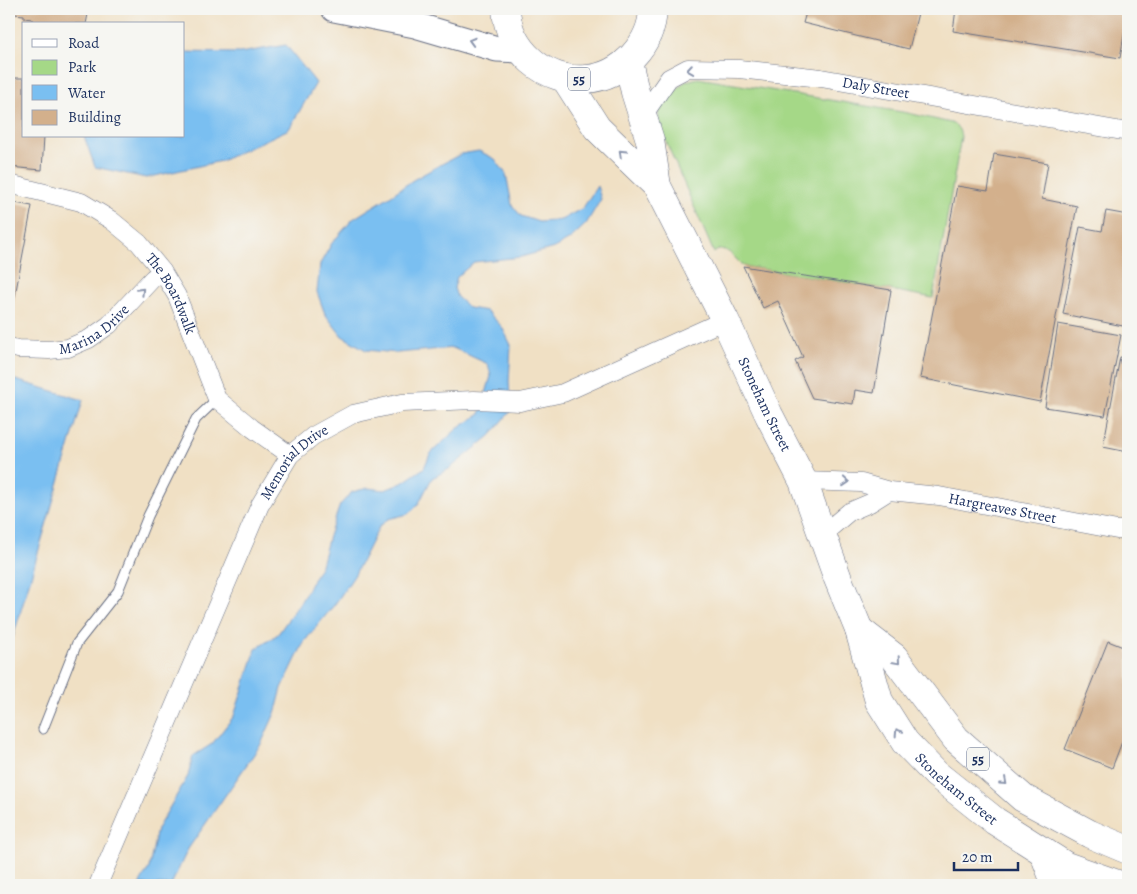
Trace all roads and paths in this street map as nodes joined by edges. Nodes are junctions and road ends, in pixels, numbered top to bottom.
1 (334, 9) edge
2 (506, 9) edge
3 (654, 10) edge
4 (520, 50) junction
5 (628, 61) junction
6 (565, 78) junction
7 (642, 117) junction
8 (1128, 132) edge
9 (9, 184) edge
10 (657, 186) junction
11 (162, 271) junction
12 (726, 320) junction
13 (9, 347) edge
14 (217, 399) junction
15 (290, 455) junction
16 (802, 480) junction
17 (889, 491) junction
18 (1125, 531) edge
19 (823, 534) junction
20 (859, 630) junction
21 (43, 729) dead end
22 (1128, 850) edge
23 (1043, 851) junction
24 (98, 885) edge
25 (1056, 885) edge
26 (1120, 885) edge

4 -> 1 street
2 - 4 main road, 55
3 - 5 main road, 55
4 - 6 main road, 55
5 - 6 main road, 55
5 - 7 main road, Stoneham Street / 55
10 -> 6 main road, Stoneham Street / 55
8 -> 7 street, Daly Street
7 - 10 main road, Stoneham Street / 55
9 - 11 street, The Boardwalk
10 - 12 main road, Stoneham Street / 55
13 -> 11 street, Marina Drive
11 - 14 street, The Boardwalk
12 - 15 street, Memorial Drive
12 - 16 main road, Stoneham Street / 55
14 - 15 street, The Boardwalk
14 - 21 lane
15 - 24 street, Memorial Drive
16 -> 17 street, Hargreaves Street
16 - 19 main road, Stoneham Street / 55
17 - 18 street, Hargreaves Street
17 - 19 street
19 - 20 main road, Stoneham Street / 55
20 -> 22 main road, Stoneham Street / 55
23 -> 20 main road, Stoneham Street / 55
23 - 25 main road
23 - 26 main road, Stoneham Street / 55

